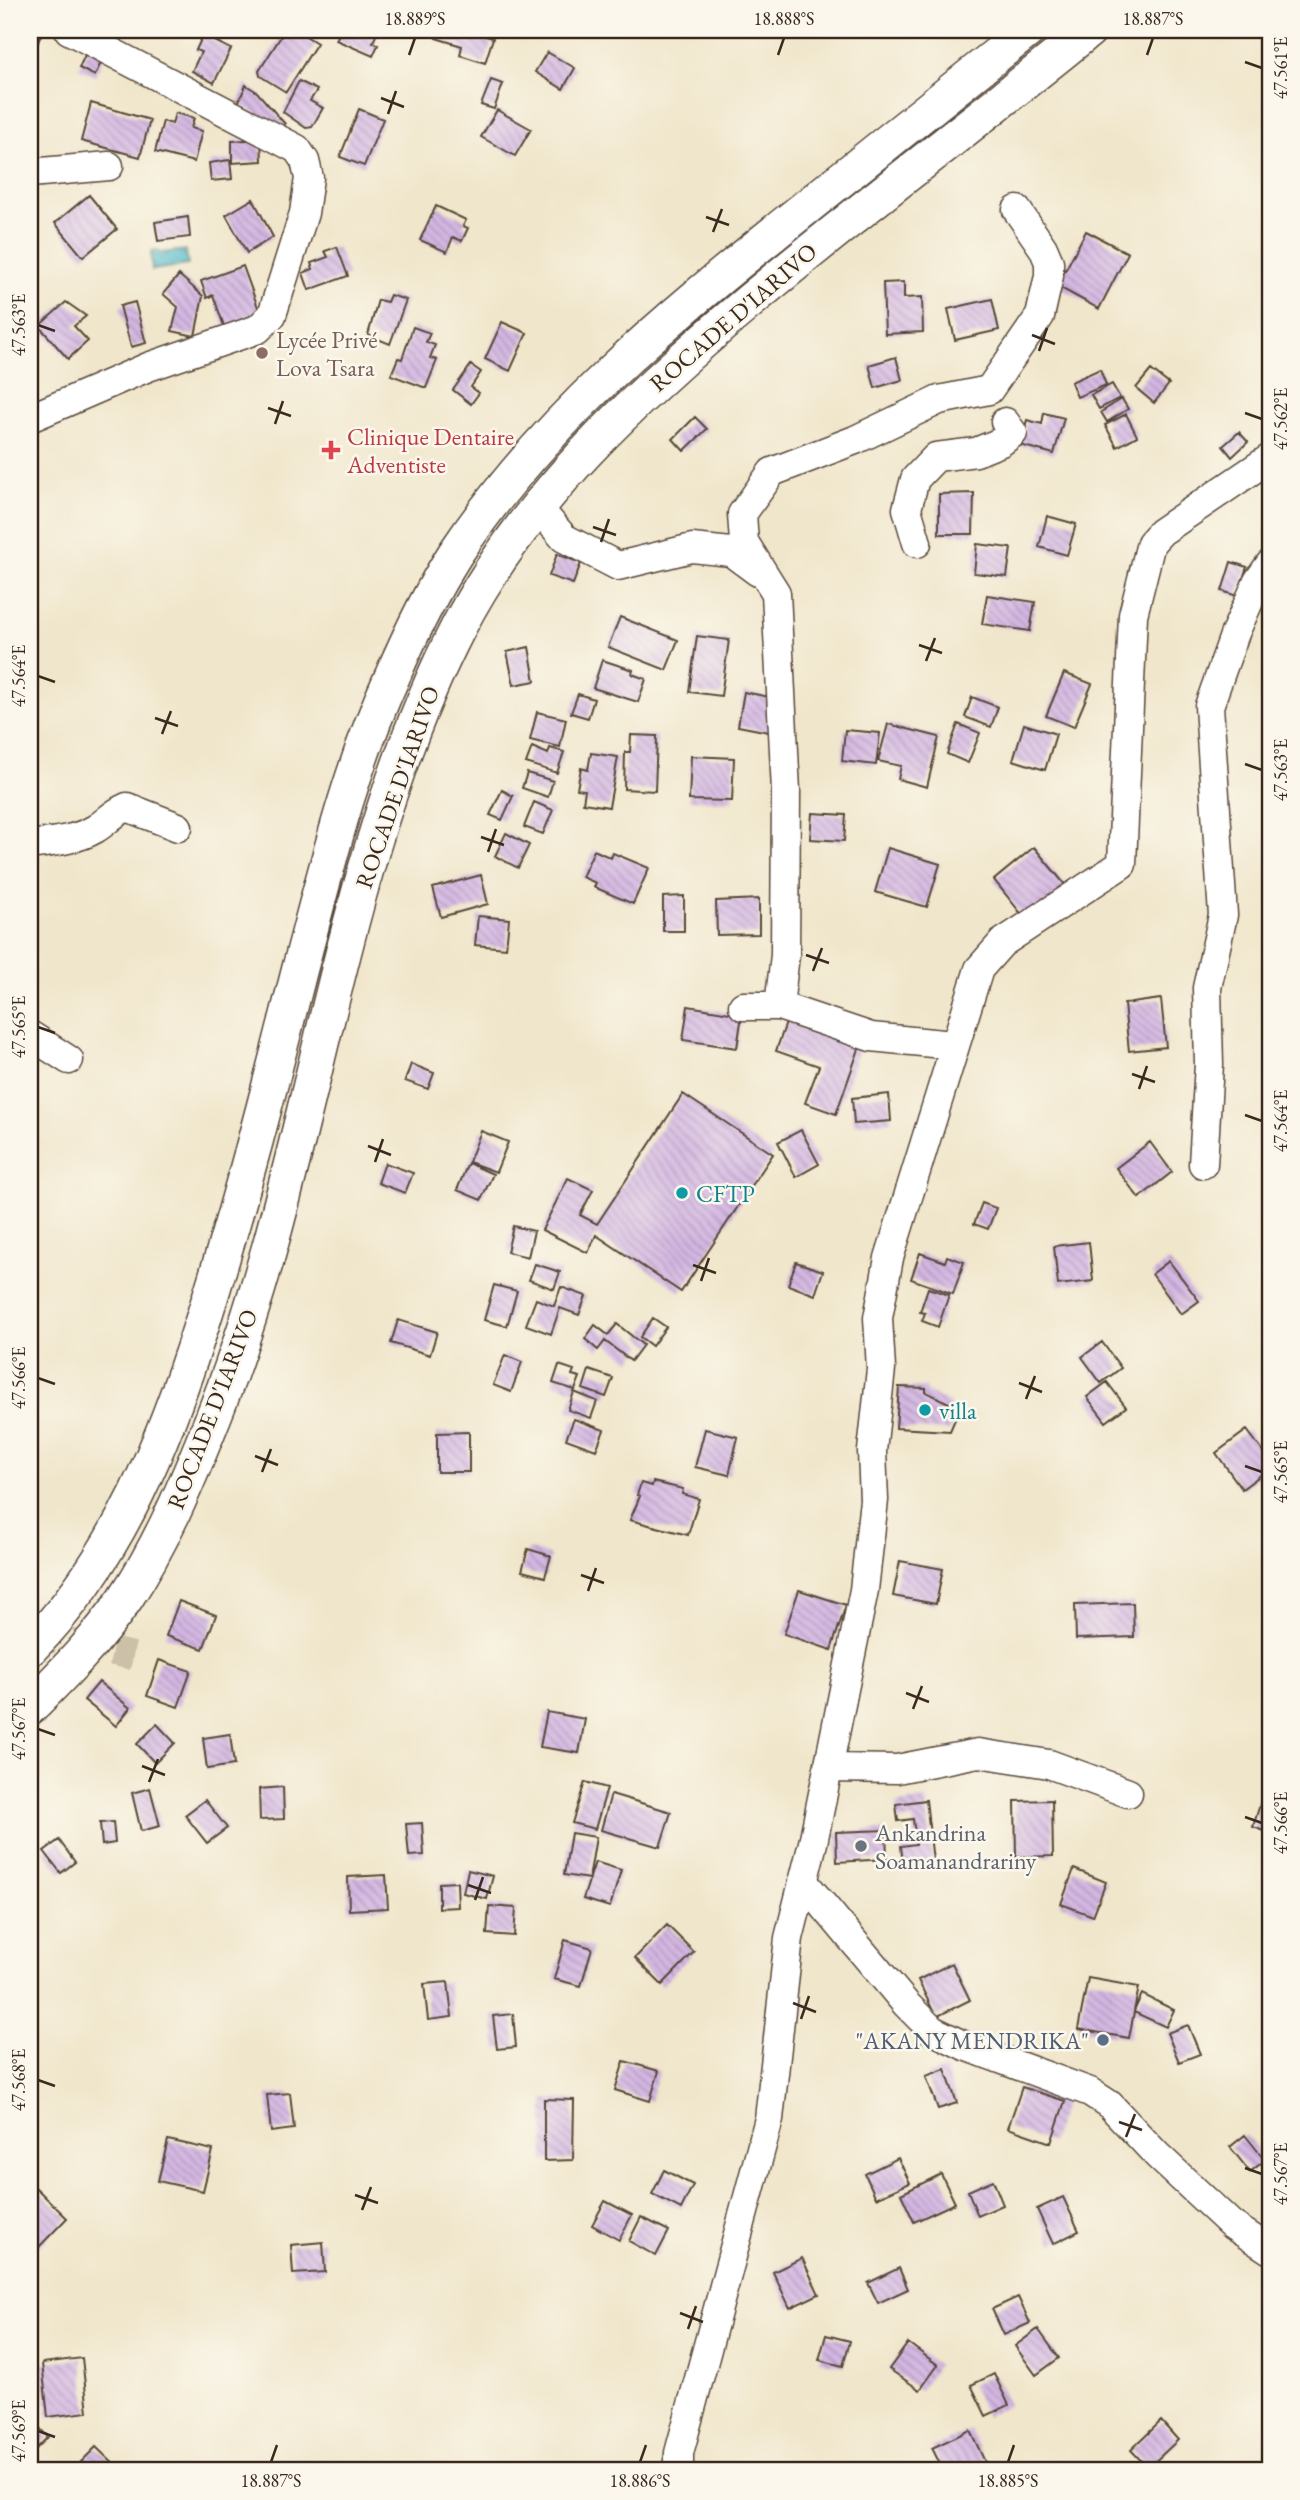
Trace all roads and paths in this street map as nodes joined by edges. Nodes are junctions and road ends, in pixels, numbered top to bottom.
1 (69, 30) edge
2 (1028, 30) edge
3 (1089, 30) edge
4 (109, 166) dead end
5 (30, 173) edge
6 (1017, 210) dead end
7 (30, 418) edge
8 (1004, 422) dead end
9 (1270, 458) edge
10 (538, 509) junction
11 (917, 543) dead end
12 (1270, 564) edge
13 (766, 577) junction
14 (178, 827) dead end
15 (30, 845) edge
16 (743, 1006) dead end
17 (779, 1006) junction
18 (30, 1035) edge
19 (953, 1045) junction
20 (69, 1060) dead end
21 (1203, 1164) dead end
22 (30, 1648) edge
23 (30, 1707) edge
24 (829, 1768) junction
25 (1128, 1793) dead end
26 (803, 1881) junction
27 (1270, 2250) edge
28 (679, 2470) edge

1 - 7 street
2 - 22 main road, ROCADE D'IARIVO
3 - 10 main road, ROCADE D'IARIVO
4 - 5 street
6 - 13 street
8 - 11 street
9 - 19 street
10 - 13 street
10 - 23 main road, ROCADE D'IARIVO
12 - 21 street
13 - 17 street
14 - 15 street
16 - 17 street
17 - 19 street
18 - 20 street
19 - 24 street
24 - 25 street
24 - 26 street
26 - 27 street
26 - 28 street

